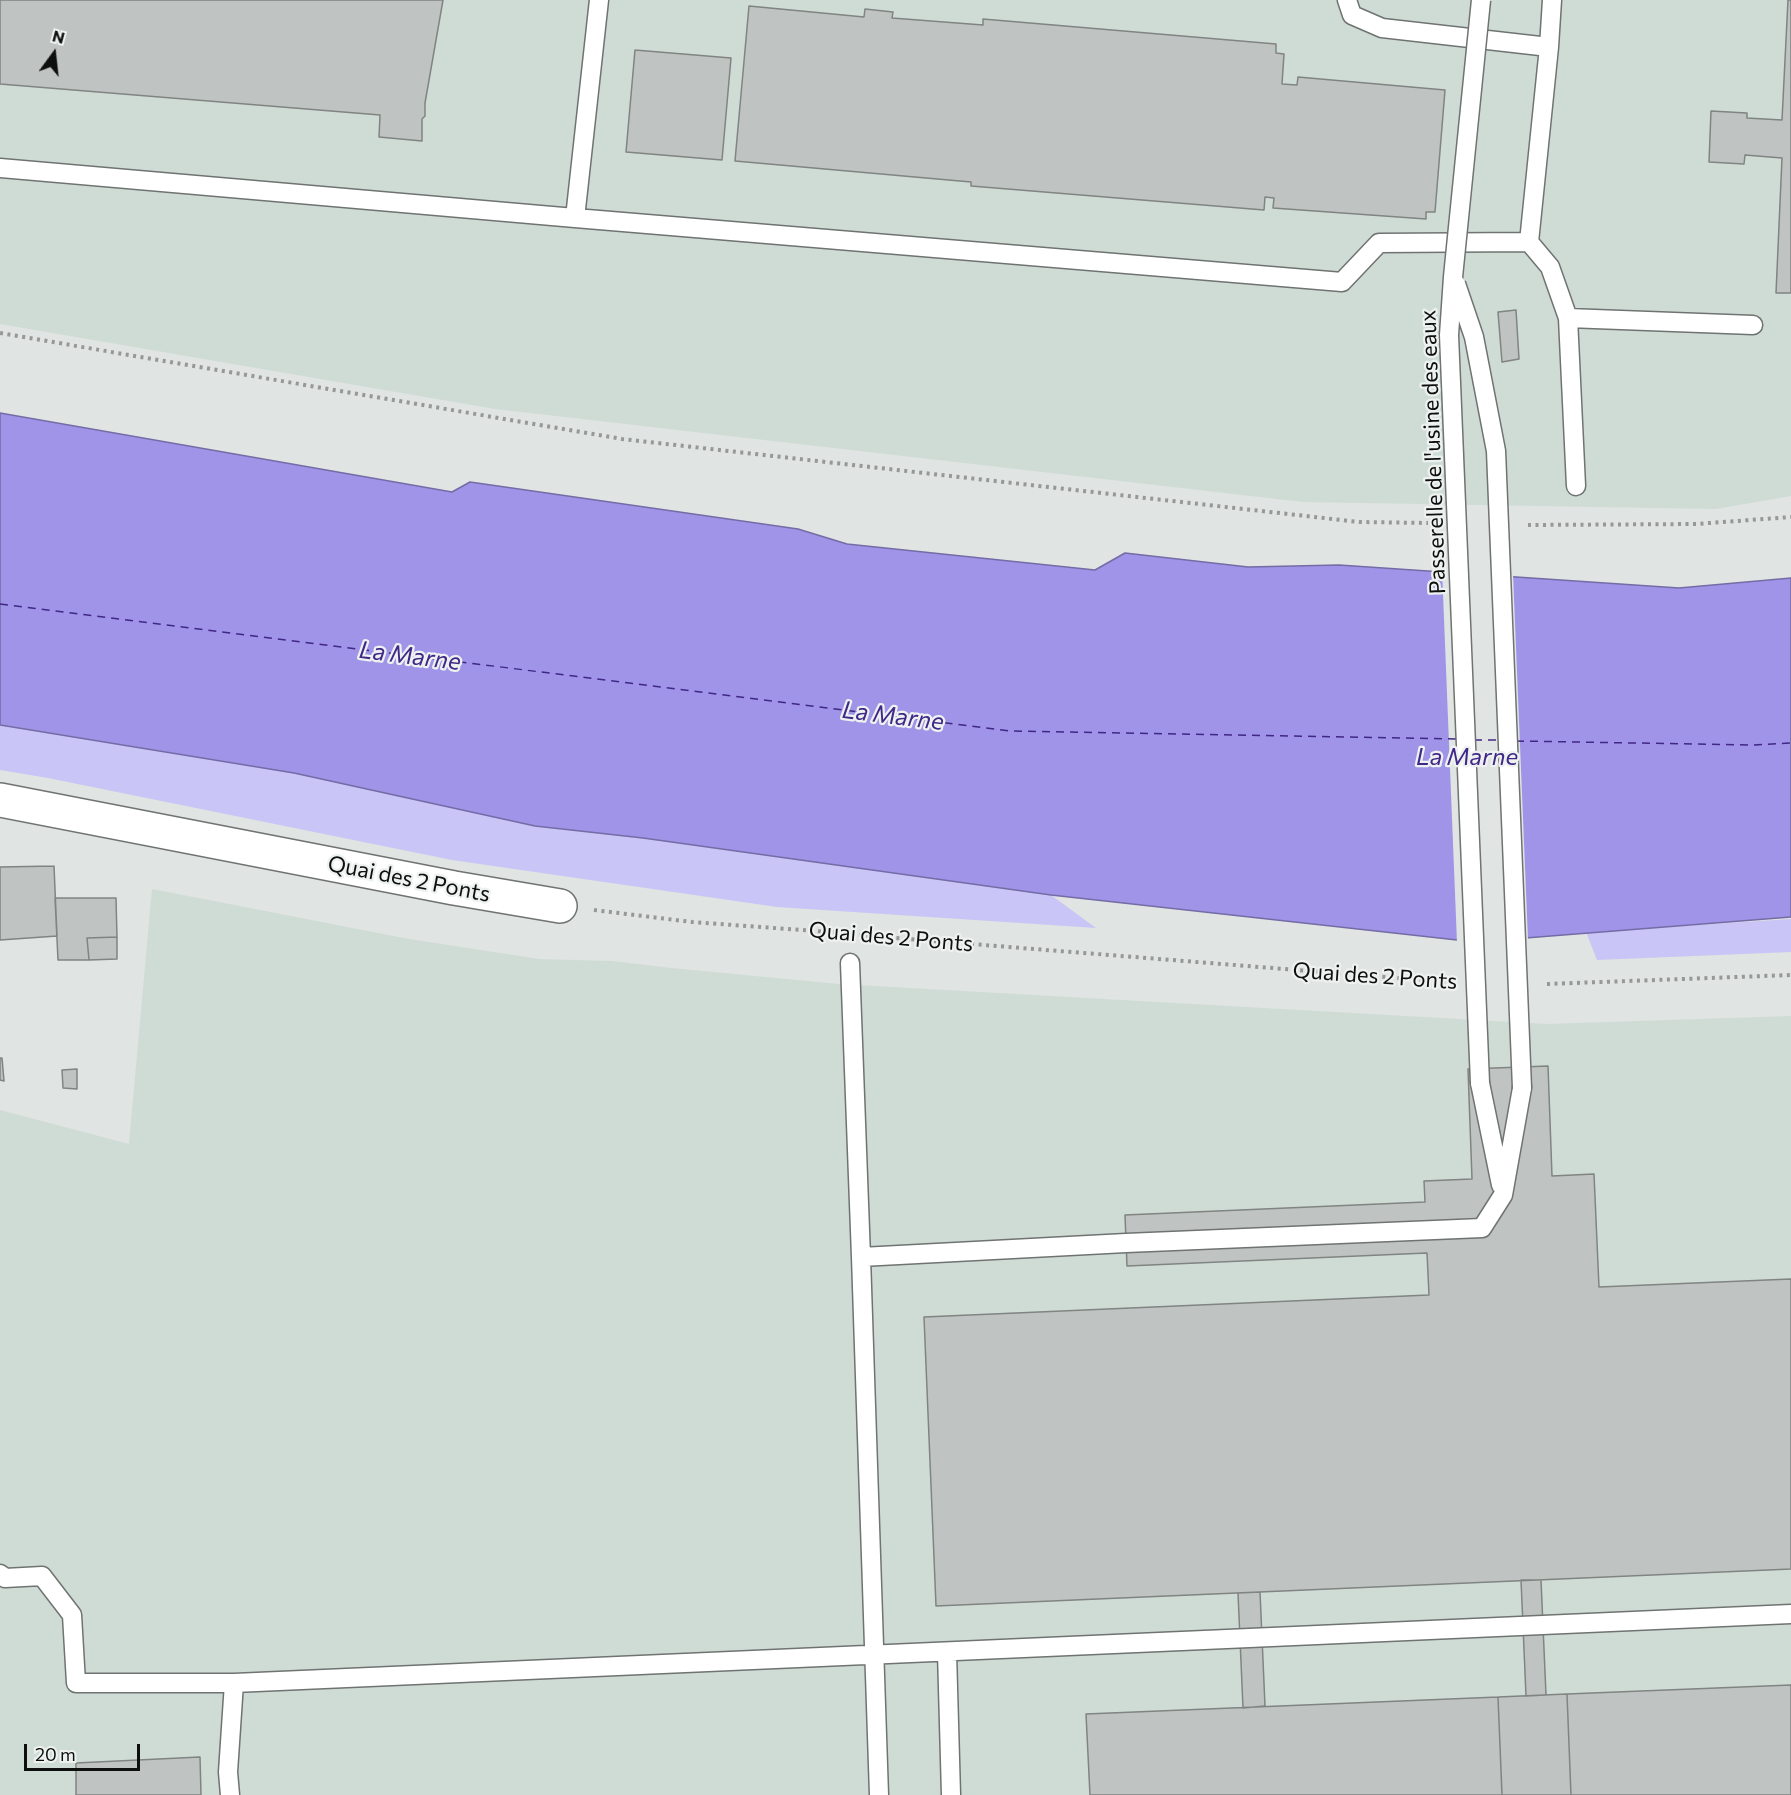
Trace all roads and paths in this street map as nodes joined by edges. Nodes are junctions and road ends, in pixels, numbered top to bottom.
1 (599, 0) edge
2 (1347, 0) edge
3 (1481, 0) edge
4 (1552, 0) edge
5 (1549, 47) junction
6 (0, 168) edge
7 (575, 218) junction
8 (1529, 242) junction
9 (1453, 277) junction
10 (1568, 318) junction
11 (1753, 325) dead end
12 (0, 333) edge
13 (1576, 486) dead end
14 (1791, 517) edge
15 (1428, 523) dead end
16 (1520, 525) dead end
17 (0, 800) edge
18 (560, 906) joint
19 (850, 963) dead end
20 (1791, 975) edge
21 (1458, 983) dead end
22 (1536, 984) dead end
23 (1503, 1195) junction
24 (861, 1257) junction
25 (0, 1574) edge
26 (1791, 1614) edge
27 (947, 1652) junction
28 (874, 1655) junction
29 (234, 1683) junction
30 (230, 1795) edge
31 (879, 1795) edge
32 (951, 1795) edge

1 - 7 lane
2 - 5 lane
3 - 9 lane, bridge
4 - 5 lane
5 - 8 lane
6 - 7 lane
7 - 8 lane
8 - 10 lane
9 - 23 lane, Passerelle de l'usine des eaux, bridge
9 - 23 lane, Passerelle de l'usine des eaux, bridge
10 - 11 lane
10 - 13 lane
12 - 15 path
14 - 16 path
17 - 18 street, Quai des 2 Ponts
18 - 21 path, Quai des 2 Ponts
19 - 24 lane
20 - 22 path
23 - 24 lane
24 - 28 lane
25 - 29 lane
26 - 27 lane
27 - 28 lane
27 - 32 lane
28 - 29 lane
28 - 31 lane
29 - 30 lane

